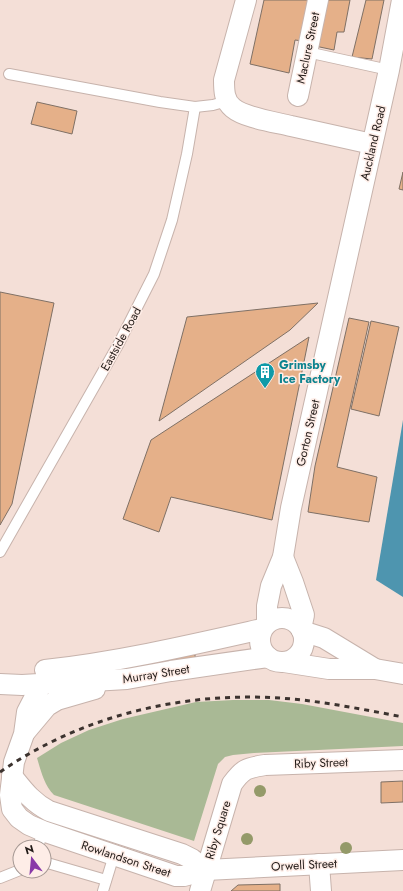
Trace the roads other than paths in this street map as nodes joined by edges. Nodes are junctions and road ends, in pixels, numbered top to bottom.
1 (246, 0) edge
2 (318, 0) edge
3 (402, 0) edge
4 (307, 52) junction
5 (389, 70) junction
6 (8, 74) dead end
7 (298, 96) dead end
8 (227, 101) junction
9 (195, 107) junction
10 (372, 144) junction
11 (341, 286) joint
12 (0, 552) edge
13 (283, 557) junction
14 (265, 626) junction
15 (301, 630) junction
16 (276, 659) junction
17 (375, 668) junction
18 (58, 669) junction
19 (403, 674) edge
20 (0, 678) edge
21 (128, 679) junction
22 (42, 683) junction
23 (0, 684) edge
24 (24, 734) junction
25 (403, 760) edge
26 (241, 772) joint
27 (12, 776) junction
28 (49, 811) junction
29 (41, 839) edge
30 (52, 841) edge
31 (114, 855) junction
32 (403, 860) edge
33 (52, 864) edge
34 (319, 864) junction
35 (206, 870) junction
36 (12, 873) edge
37 (0, 878) edge
38 (106, 880) junction
39 (103, 891) edge
40 (200, 891) edge
41 (321, 891) edge

1 - 8 street
2 - 4 street, Maclure Street
3 - 5 street, Auckland Road
4 - 5 lane
4 - 7 street, Maclure Street
5 - 10 street, Auckland Road
6 - 9 lane
8 - 9 lane
8 - 10 street
9 - 12 lane, Eastside Road
10 - 11 street, Auckland Road
11 - 13 street, Gorton Street
13 - 14 street, Gorton Street
13 - 15 street
14 - 15 street
14 - 16 street
14 - 18 street, Murray Street
15 - 16 street
15 - 17 street, Murray Street
16 - 17 street, Murray Street
16 - 21 street, Murray Street
17 - 19 street, Murray Street
18 - 20 street
18 - 22 street, Rowlandson Street
21 - 22 street, Murray Street
21 - 24 street, Rowlandson Street
22 - 23 street
22 - 24 street, Rowlandson Street
24 - 27 street, Rowlandson Street
25 - 26 street, Riby Street
26 - 35 street, Riby Square
27 - 28 street, Rowlandson Street
27 - 29 street, Rowlandson Street
28 - 29 lane
28 - 35 street, Rowlandson Street
30 - 31 street, Rowlandson Street
31 - 35 street, Rowlandson Street
31 - 38 lane
32 - 34 street, Orwell Street
33 - 38 lane
34 - 35 street, Orwell Street
34 - 41 street
35 - 40 street, Riby Square
36 - 37 lane
38 - 39 lane

